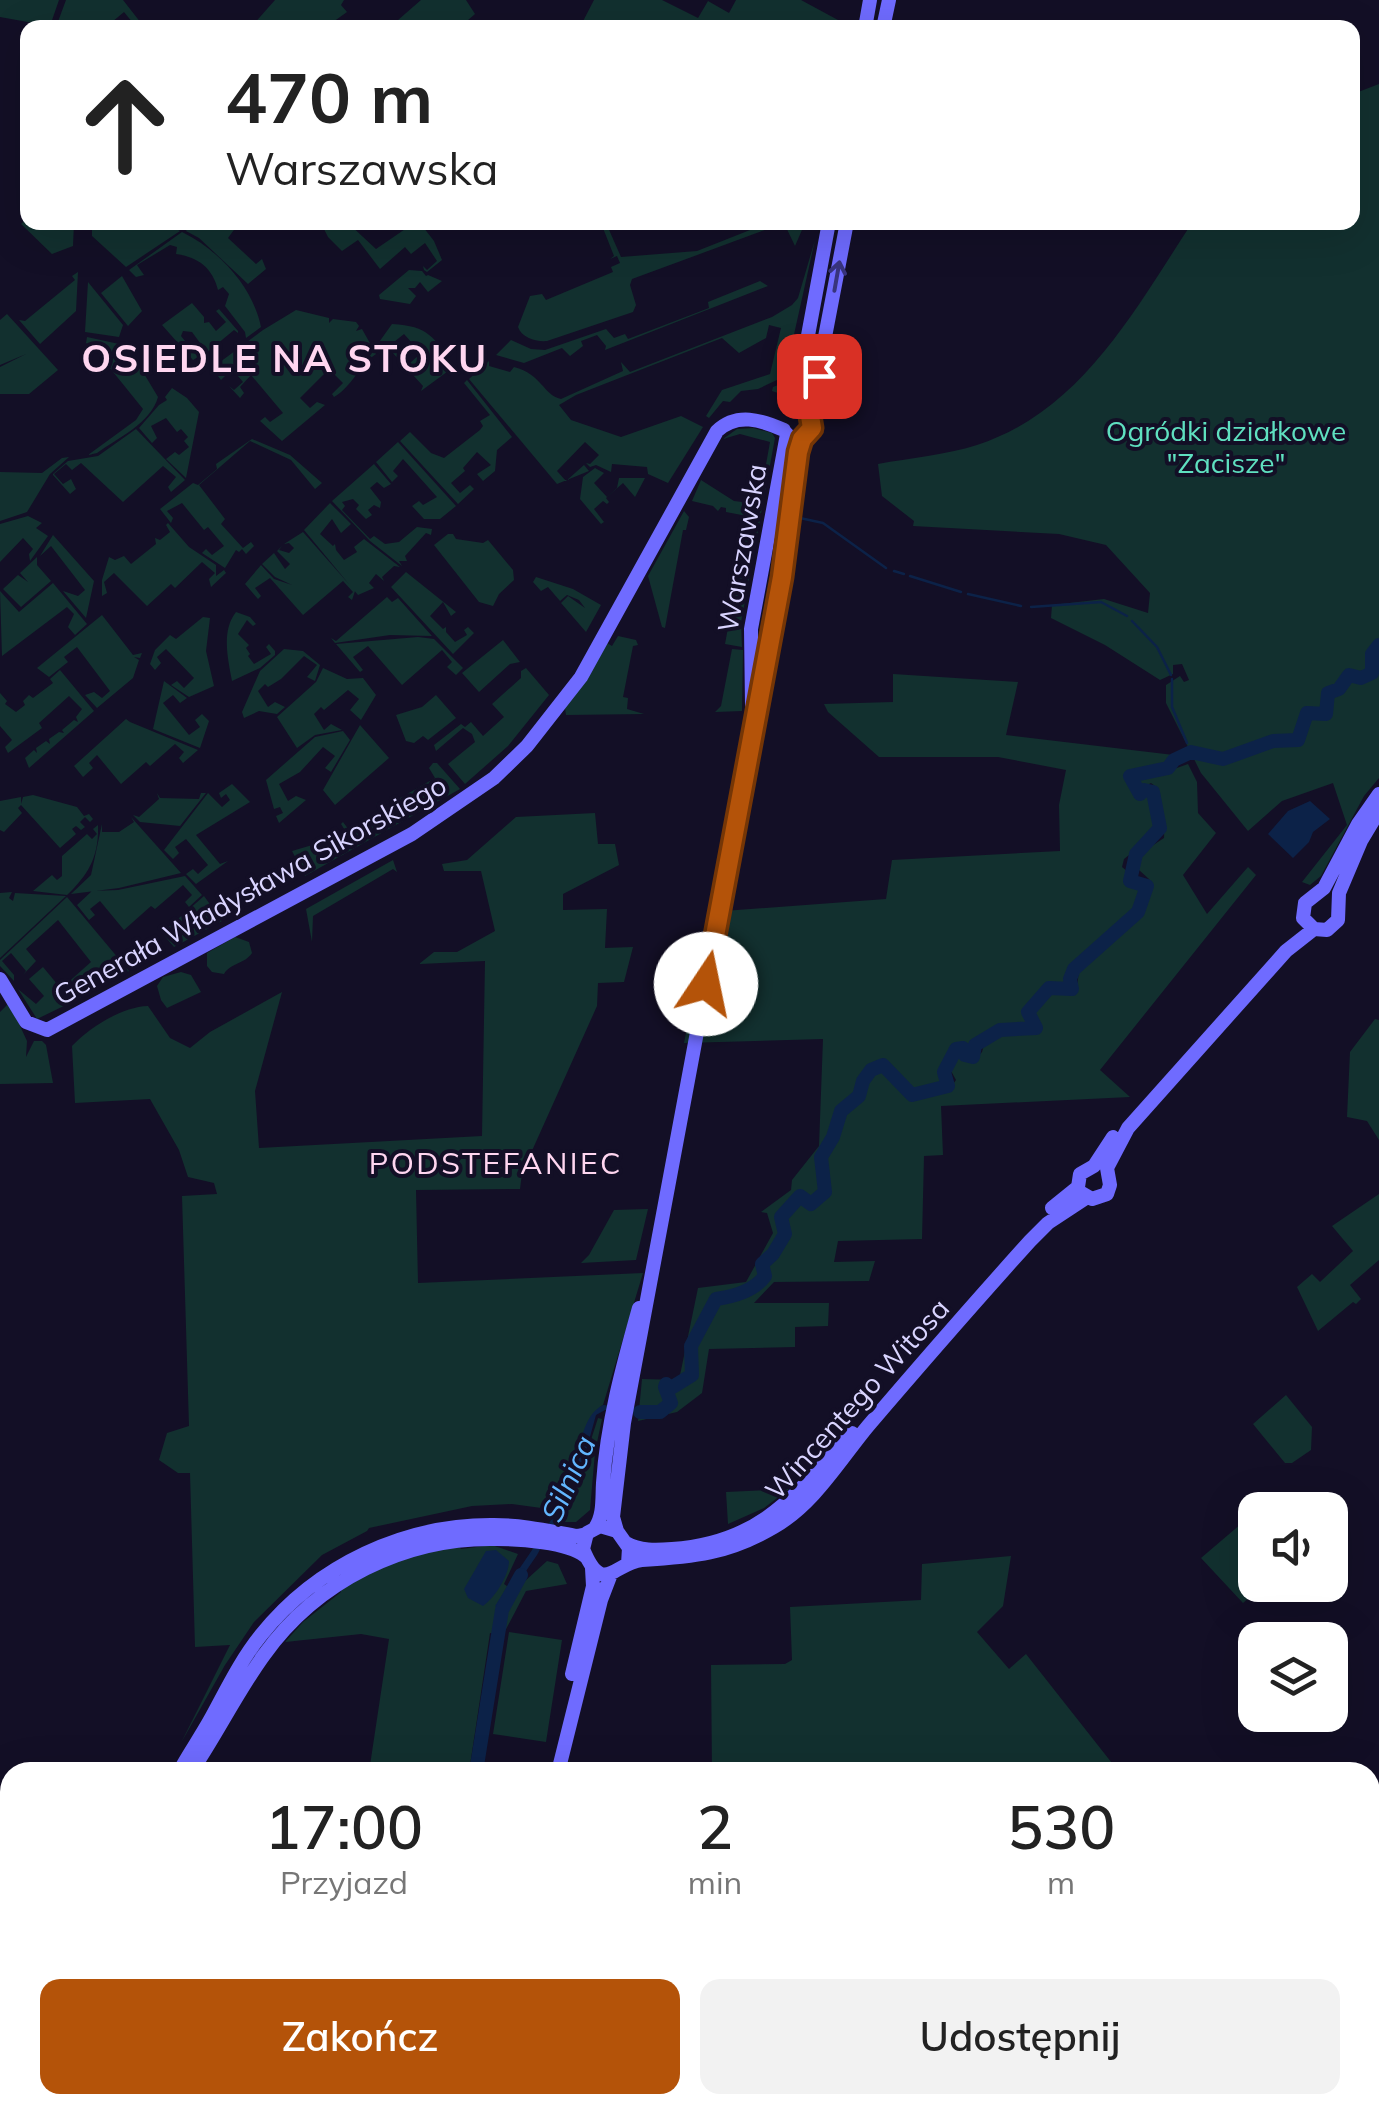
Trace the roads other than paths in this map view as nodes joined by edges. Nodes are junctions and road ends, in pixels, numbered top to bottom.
1 (828, 230) edge
2 (845, 230) edge
3 (810, 416) junction
4 (791, 426) junction
5 (758, 596) junction
6 (778, 598) junction
7 (753, 731) junction
8 (1379, 794) edge
9 (1379, 811) edge
10 (1318, 894) junction
11 (1338, 904) junction
12 (1308, 924) junction
13 (0, 979) edge
14 (1101, 1170) junction
15 (1082, 1192) junction
16 (618, 1422) junction
17 (591, 1531) junction
18 (536, 1535) junction
19 (622, 1537) junction
20 (552, 1539) junction
21 (589, 1562) junction
22 (628, 1564) junction
23 (611, 1574) junction
24 (566, 1729) junction
25 (185, 1762) edge
26 (197, 1762) edge
27 (560, 1762) edge

1 - 4 main road, Warszawska
3 -> 2 main road
3 - 4 main road, Generała Władysława Sikorskiego
3 - 4 main road
4 - 5 main road, Warszawska
4 - 6 main road, Warszawska
4 - 13 main road, Generała Władysława Sikorskiego
5 - 6 main road
5 - 7 main road, Warszawska
6 - 7 main road, Warszawska
7 - 16 main road, Warszawska
8 - 10 main road
9 - 11 main road
10 - 11 main road
10 - 12 main road
11 - 12 main road
12 - 14 main road
14 - 15 main road
14 - 15 main road
15 - 19 main road, Wincentego Witosa
15 - 22 main road, Wincentego Witosa
16 - 17 main road, Warszawska
16 - 19 main road, Warszawska
17 - 19 main road
17 - 20 main road
17 - 21 main road
18 - 20 main road
18 - 25 main road
18 - 26 main road
19 - 22 main road
20 - 21 main road
21 - 23 main road
21 - 24 main road
22 - 23 main road
23 - 24 main road
24 - 27 main road

